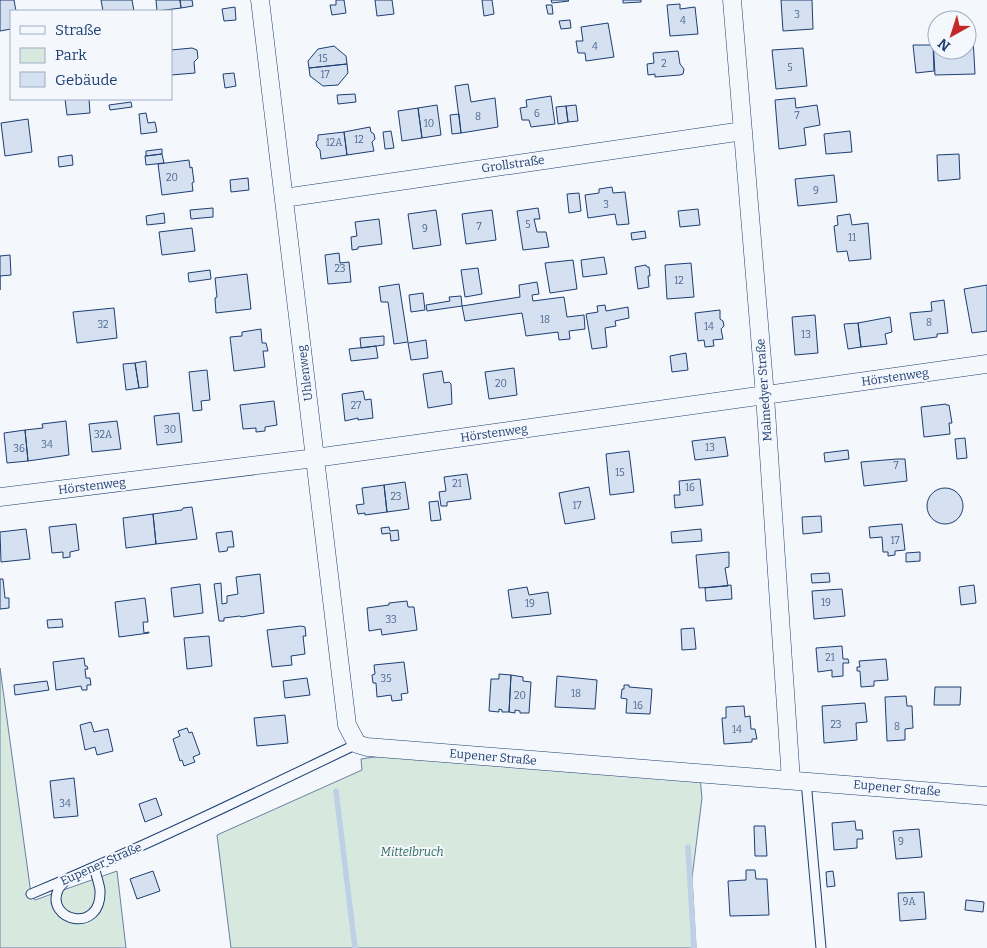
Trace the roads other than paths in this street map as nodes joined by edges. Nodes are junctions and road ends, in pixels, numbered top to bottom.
1 (260, 0) edge
2 (732, 0) edge
3 (743, 131) junction
4 (284, 198) junction
5 (987, 364) edge
6 (765, 396) junction
7 (315, 458) junction
8 (0, 497) edge
9 (357, 744) junction
10 (799, 780) junction
11 (987, 796) edge
12 (94, 867) junction
13 (67, 879) junction
14 (31, 894) dead end
15 (821, 948) edge

1 - 4 street, Uhlenweg
2 - 3 street, Malmedyer Straße
3 - 4 street, Grollstraße
3 - 6 street, Malmedyer Straße
4 - 7 street, Uhlenweg
5 - 6 street, Hörstenweg
6 - 7 street, Hörstenweg
6 - 10 street, Malmedyer Straße
7 - 8 street, Hörstenweg
7 - 9 street, Uhlenweg
9 - 10 street, Eupener Straße
9 - 12 lane, Eupener Straße
10 - 11 street, Eupener Straße
10 - 15 lane
12 - 13 lane, Eupener Straße
12 - 13 lane
13 - 14 lane, Eupener Straße

